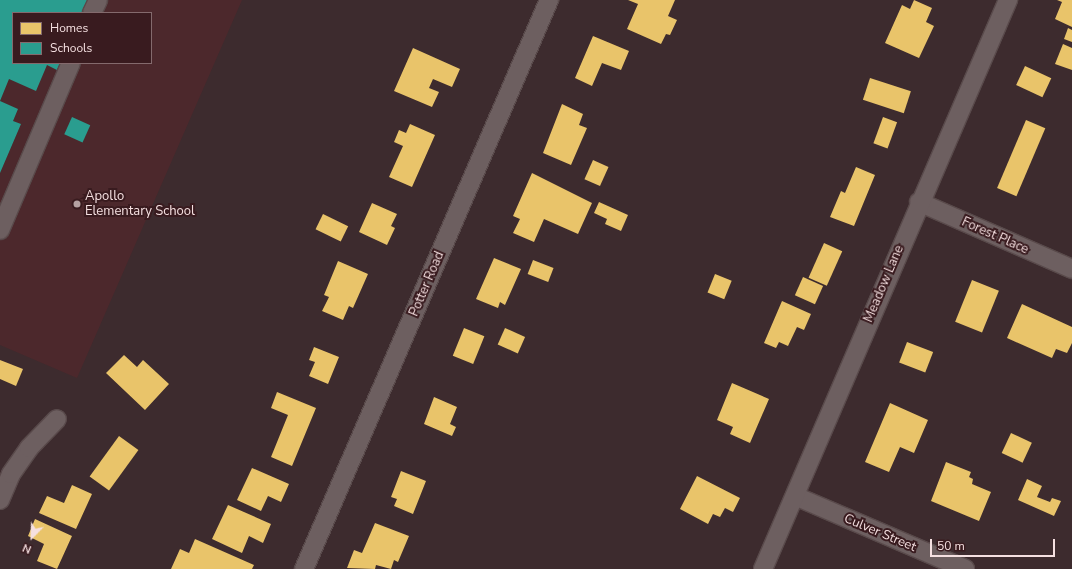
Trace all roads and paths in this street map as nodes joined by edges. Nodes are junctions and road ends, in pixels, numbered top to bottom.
1 (98, 0) edge
2 (549, 0) edge
3 (1008, 0) edge
4 (92, 12) edge
5 (71, 64) edge
6 (919, 202) junction
7 (0, 230) edge
8 (1072, 269) edge
9 (57, 419) dead end
10 (795, 496) junction
11 (0, 500) edge
12 (304, 569) edge
13 (763, 569) edge
14 (965, 569) edge

1 - 4 street
2 - 12 street, Potter Road
3 - 6 street, Meadow Lane
5 - 7 street
6 - 8 street, Forest Place
6 - 10 street, Meadow Lane
9 - 11 street
10 - 13 street, Meadow Lane
10 - 14 street, Culver Street

